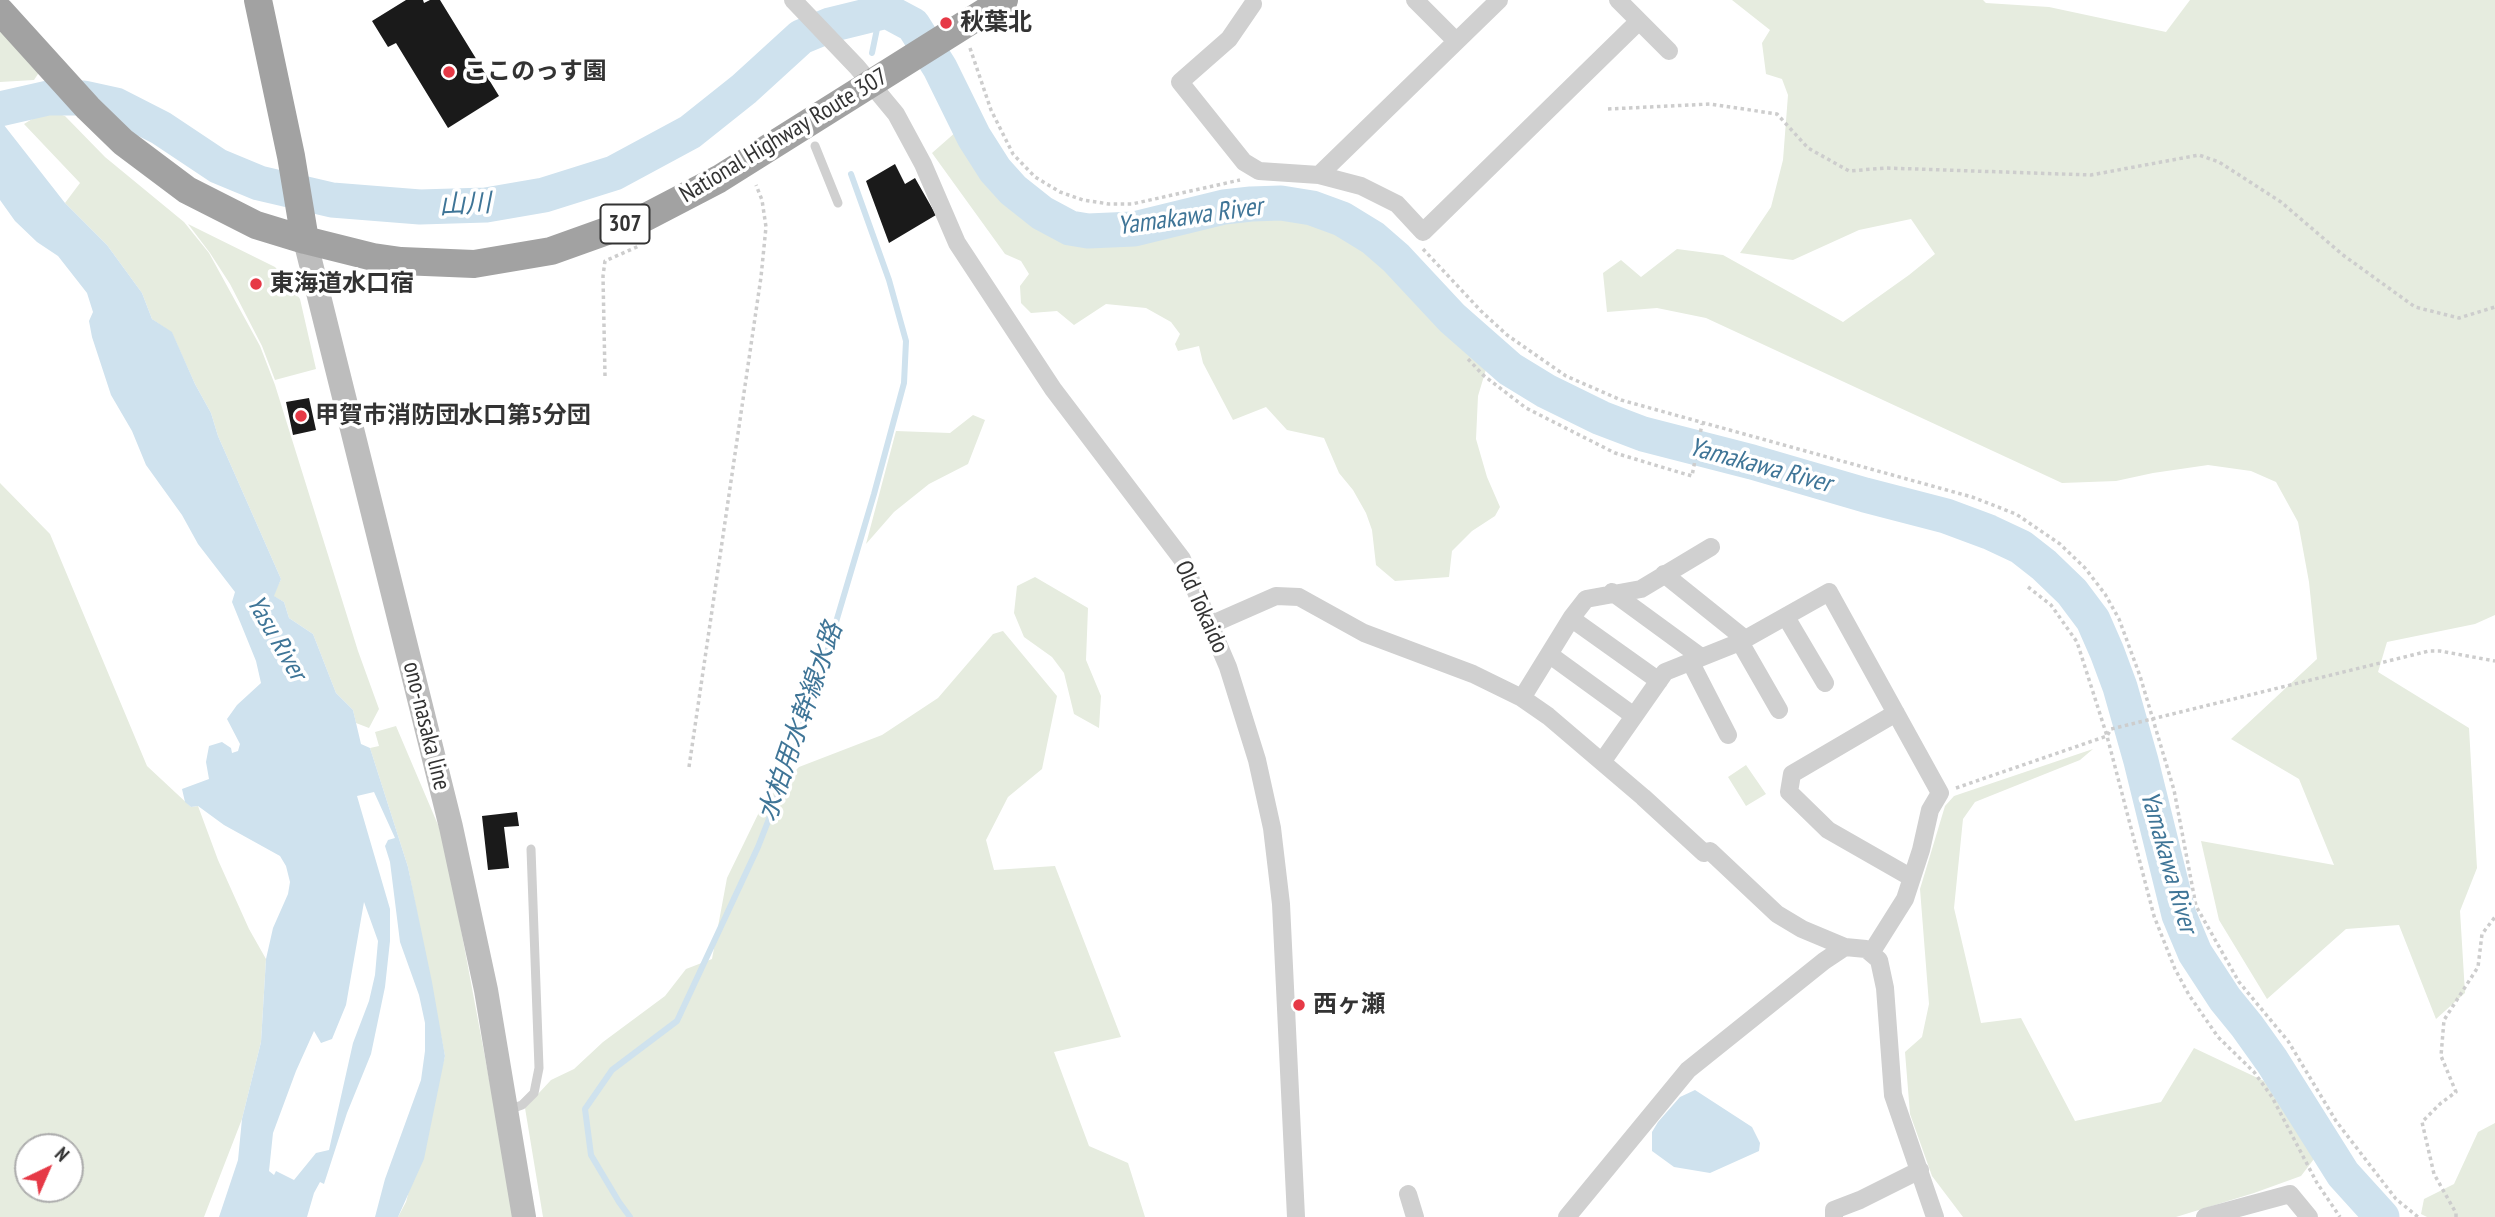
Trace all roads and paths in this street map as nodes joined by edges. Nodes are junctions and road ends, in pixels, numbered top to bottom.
1 (258, 0) edge
2 (1004, 0) edge
3 (1415, 0) edge
4 (1499, 0) edge
5 (1618, 0) edge
6 (794, 1) edge
7 (1257, 1) edge
8 (0, 12) edge
9 (1639, 21) junction
10 (957, 31) junction
11 (1456, 41) junction
12 (1669, 51) dead end
13 (870, 82) junction
14 (1608, 109) dead end
15 (815, 146) dead end
16 (1319, 175) junction
17 (766, 179) dead end
18 (1243, 180) dead end
19 (756, 185) junction
20 (747, 190) dead end
21 (838, 203) dead end
22 (303, 227) junction
23 (646, 243) dead end
24 (1419, 245) dead end
25 (2495, 307) edge
26 (1468, 359) dead end
27 (605, 376) dead end
28 (1702, 424) junction
29 (1711, 547) dead end
30 (1664, 574) junction
31 (2028, 587) dead end
32 (1612, 593) junction
33 (1572, 617) junction
34 (1786, 617) junction
35 (1210, 625) junction
36 (1742, 640) junction
37 (1550, 655) junction
38 (1695, 659) junction
39 (2495, 661) edge
40 (1659, 681) junction
41 (1825, 683) dead end
42 (1522, 698) junction
43 (1779, 710) dead end
44 (1896, 713) junction
45 (1634, 716) junction
46 (2153, 720) junction
47 (1728, 735) dead end
48 (2107, 736) junction
49 (1602, 762) junction
50 (689, 767) dead end
51 (1940, 793) junction
52 (531, 849) dead end
53 (1912, 878) junction
54 (2495, 917) edge
55 (1845, 947) junction
56 (1871, 953) junction
57 (507, 1111) junction
58 (1920, 1170) junction
59 (1408, 1194) dead end
60 (524, 1217) edge
61 (1296, 1217) edge
62 (1415, 1217) edge
63 (1567, 1217) edge
64 (1834, 1217) edge
65 (1935, 1217) edge
66 (2205, 1217) edge
67 (2309, 1217) edge
68 (2340, 1217) edge
69 (2418, 1217) edge
70 (2456, 1217) edge

1 - 22 highway
2 - 10 highway, National Highway Route 307 / 307
3 - 11 street
4 - 11 street
5 - 9 street
6 - 13 street, Old Tokaido
7 - 16 street
8 - 22 highway, National Highway Route 307 / 307
9 - 12 street
9 - 16 street
10 - 13 highway, National Highway Route 307 / 307
10 - 18 path
11 - 16 street
13 - 22 highway, National Highway Route 307 / 307
13 - 35 street, Old Tokaido
14 - 25 path
15 - 21 lane
17 - 19 path
19 - 20 path
19 - 50 path
22 - 57 main road, ono-nasaka line
23 - 27 path
24 - 28 path
26 - 28 path
28 - 46 path
29 - 30 street
30 - 32 street
30 - 36 street
31 - 48 path
32 - 33 street
32 - 38 street
33 - 37 street
33 - 40 street
34 - 36 street
34 - 41 street
34 - 44 street
35 - 42 street
35 - 61 street, Old Tokaido
36 - 38 street
36 - 43 street
37 - 42 street
37 - 45 street
38 - 40 street
38 - 47 street
39 - 46 path
40 - 45 street
42 - 49 street
44 - 51 street
44 - 53 street
45 - 49 street
46 - 48 path
46 - 69 path
48 - 51 path
48 - 68 path
49 - 55 street
51 - 53 street
52 - 57 lane
53 - 56 street
54 - 70 path
55 - 56 street
55 - 63 street
56 - 58 street
57 - 60 main road, ono-nasaka line
58 - 64 street
58 - 65 street
59 - 62 street
66 - 67 street

